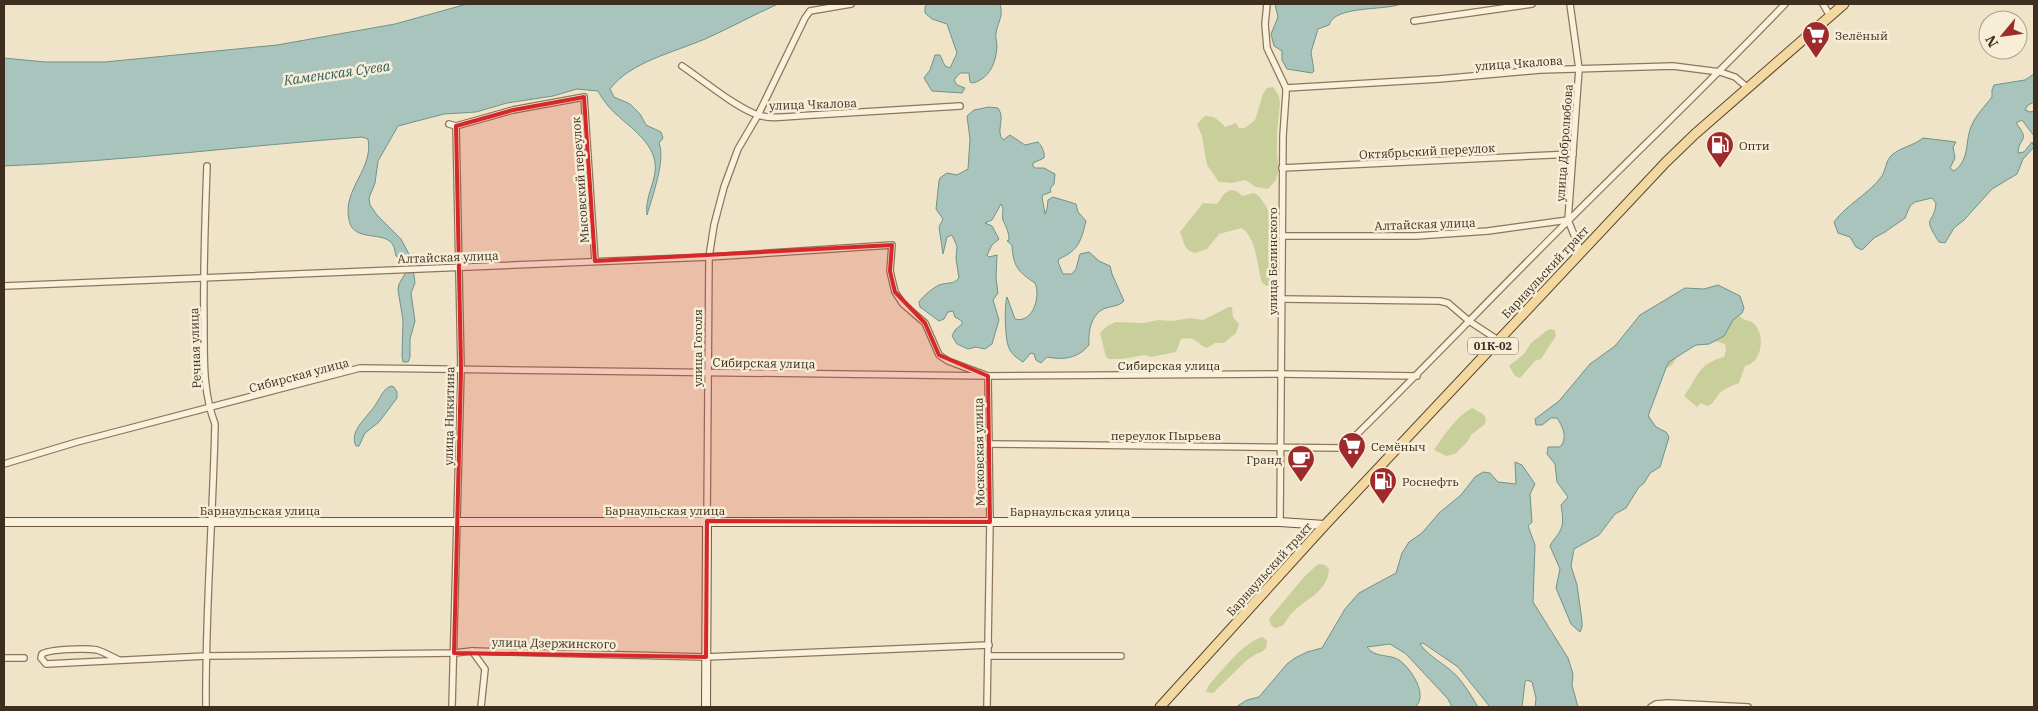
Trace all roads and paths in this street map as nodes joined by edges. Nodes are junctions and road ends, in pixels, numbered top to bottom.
1 (851, 4) edge
2 (1267, 4) edge
3 (1532, 4) edge
4 (1570, 4) edge
5 (1785, 4) edge
6 (1823, 4) edge
7 (1844, 4) edge
8 (1830, 16) junction
9 (1414, 21) dead end
10 (682, 66) dead end
11 (1580, 69) junction
12 (1720, 72) junction
13 (1286, 88) junction
14 (1748, 88) junction
15 (960, 106) dead end
16 (758, 115) junction
17 (449, 124) dead end
18 (456, 126) junction
19 (1573, 154) junction
20 (207, 166) dead end
21 (1282, 168) junction
22 (1568, 220) junction
23 (1282, 236) junction
24 (1582, 252) junction
25 (709, 257) junction
26 (595, 261) junction
27 (458, 266) junction
28 (203, 278) junction
29 (4, 286) edge
30 (1282, 299) junction
31 (1469, 321) junction
32 (1498, 340) junction
33 (461, 370) junction
34 (708, 372) junction
35 (1281, 374) junction
36 (988, 376) junction
37 (1417, 376) junction
38 (210, 409) junction
39 (988, 444) junction
40 (1281, 446) junction
41 (4, 464) edge
42 (456, 521) junction
43 (4, 522) edge
44 (213, 522) junction
45 (707, 522) junction
46 (990, 522) junction
47 (1280, 522) junction
48 (1326, 525) junction
49 (989, 645) junction
50 (472, 651) junction
51 (454, 653) junction
52 (206, 656) junction
53 (706, 656) junction
54 (989, 656) junction
55 (1121, 656) dead end
56 (4, 658) edge
57 (24, 658) dead end
58 (119, 660) junction
59 (1654, 706) edge
60 (206, 707) edge
61 (452, 707) edge
62 (481, 707) edge
63 (706, 707) edge
64 (987, 707) edge
65 (1160, 707) edge
66 (1748, 707) edge

1 - 16 street, улица Гоголя
2 - 13 street, улица Белинского
3 - 9 street
4 - 11 street, улица Добролюбова
5 - 12 street
6 - 8 street
7 - 8 main road, Барнаульский тракт / 01К-02
8 - 14 main road, Барнаульский тракт / 01К-02
10 - 16 street, улица Чкалова
11 - 12 street, улица Чкалова
11 - 13 street, улица Чкалова
11 - 19 street, улица Добролюбова
12 - 14 street, улица Чкалова
12 - 22 street
13 - 21 street, улица Белинского
14 - 24 main road, Барнаульский тракт / 01К-02
15 - 16 street, улица Чкалова
16 - 25 street, улица Гоголя
17 - 18 street
18 - 26 street, Мысовский переулок
18 - 27 street, улица Никитина
19 - 21 street, Октябрьский переулок
19 - 22 street, улица Добролюбова
20 - 28 street, Речная улица
21 - 23 street, улица Белинского
22 - 23 street, Алтайская улица
22 - 24 street, улица Добролюбова
22 - 31 street
23 - 30 street, улица Белинского
24 - 32 main road, Барнаульский тракт / 01К-02
25 - 26 street, Алтайская улица
25 - 34 street, улица Гоголя
25 - 36 street, Алтайская улица
26 - 27 street, Алтайская улица
27 - 28 street, Алтайская улица
27 - 33 street, улица Никитина
28 - 29 street, Алтайская улица
28 - 38 street, Речная улица
30 - 31 street
30 - 35 street, улица Белинского
31 - 32 street
31 - 37 street
32 - 48 main road, Барнаульский тракт / 01К-02
33 - 34 street, Сибирская улица
33 - 38 street, Сибирская улица
33 - 42 street, улица Никитина
34 - 36 street, Сибирская улица
34 - 45 street, улица Гоголя
35 - 36 street, Сибирская улица
35 - 37 street, Сибирская улица
35 - 40 street, улица Белинского
36 - 39 street, Московская улица
37 - 40 street, переулок Пырьева
38 - 41 street, Сибирская улица
38 - 44 street, Речная улица
39 - 40 street, переулок Пырьева
39 - 46 street, Московская улица
40 - 47 street, улица Белинского
42 - 44 street, Барнаульская улица
42 - 45 street, Барнаульская улица
42 - 51 street, улица Никитина
43 - 44 street, Барнаульская улица
44 - 52 street, Речная улица
45 - 46 street, Барнаульская улица
45 - 53 street, улица Гоголя
46 - 47 street, Барнаульская улица
46 - 49 street, Московская улица
47 - 48 street, Барнаульская улица
48 - 65 main road, Барнаульский тракт / 01К-02
49 - 53 street, улица Дзержинского
49 - 54 street, Московская улица
50 - 51 street, улица Дзержинского
50 - 53 street, улица Дзержинского
50 - 62 street
51 - 52 street, улица Дзержинского
51 - 61 street, улица Никитина
52 - 58 street, улица Дзержинского
52 - 60 street, Речная улица
53 - 63 street, улица Гоголя
54 - 55 street
54 - 64 street, Московская улица
56 - 57 street
58 - 58 street, улица Дзержинского
59 - 66 street

